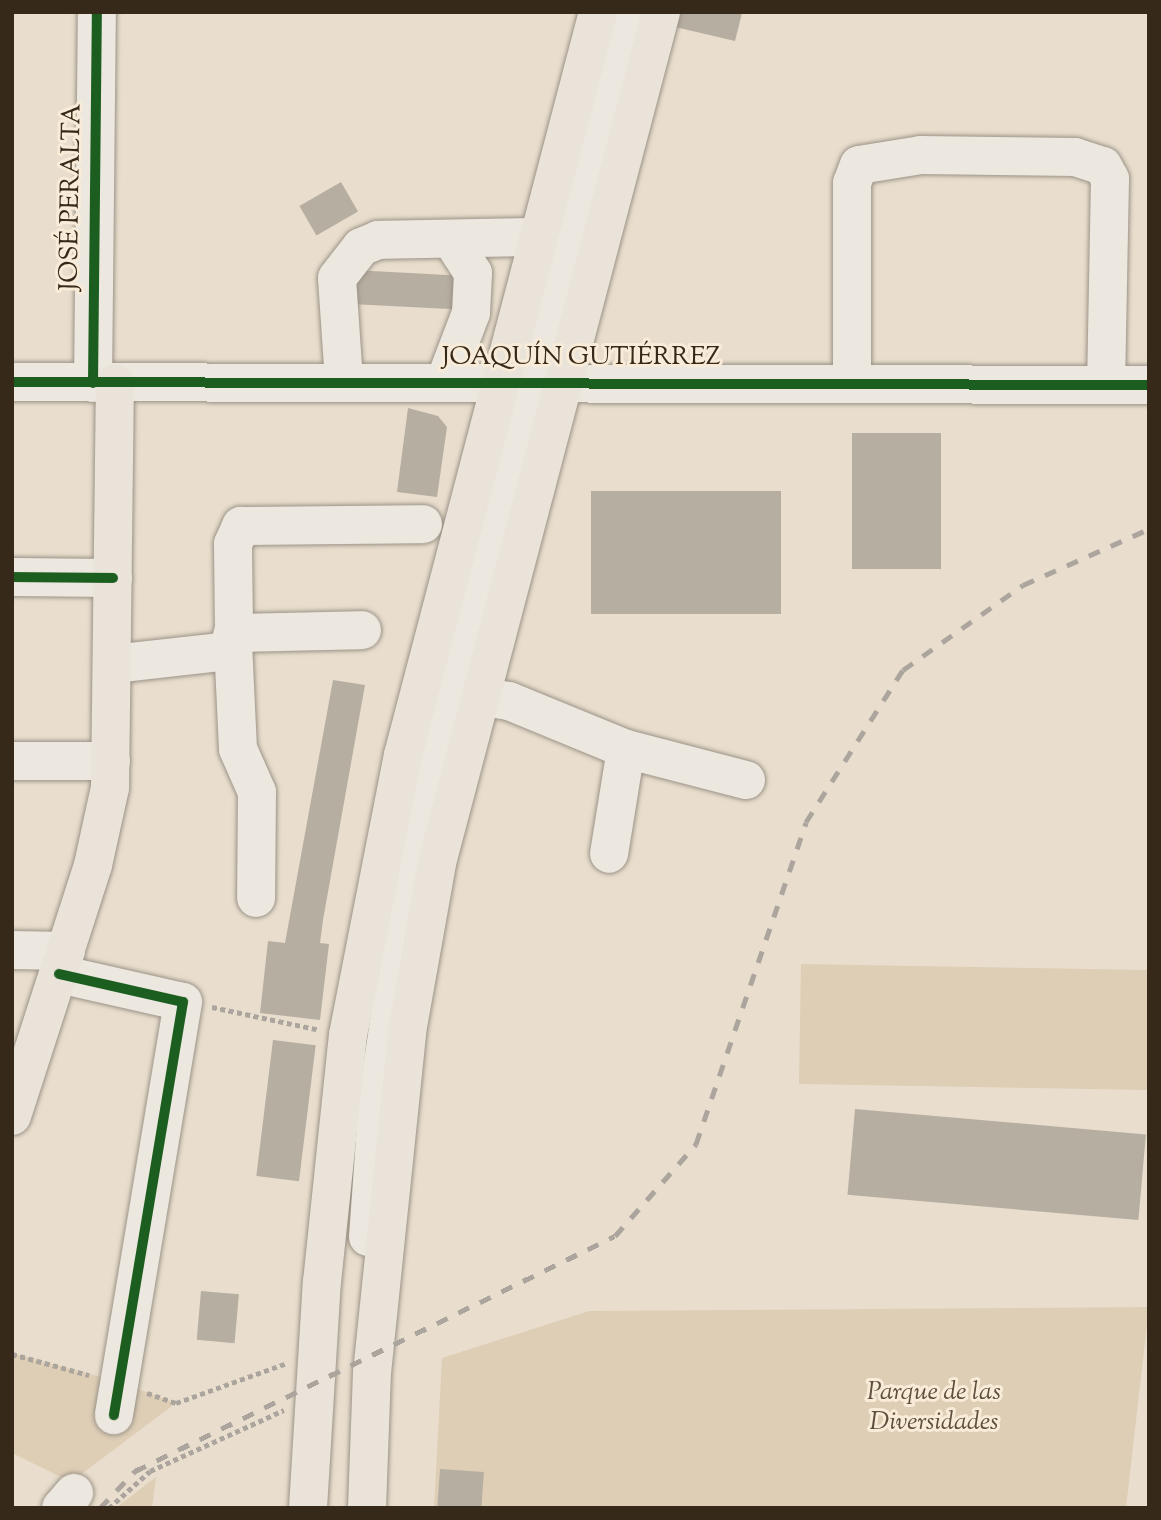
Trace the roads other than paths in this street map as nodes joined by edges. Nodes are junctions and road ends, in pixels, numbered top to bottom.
1 (97, 12) edge
2 (598, 12) edge
3 (610, 12) edge
4 (627, 12) edge
5 (661, 12) edge
6 (537, 237) junction
7 (451, 239) junction
8 (445, 381) junction
9 (525, 381) junction
10 (852, 381) junction
11 (12, 382) edge
12 (344, 382) junction
13 (104, 383) junction
14 (1106, 385) junction
15 (1149, 385) edge
16 (423, 524) dead end
17 (12, 577) edge
18 (113, 578) junction
19 (362, 630) dead end
20 (234, 638) junction
21 (113, 664) junction
22 (477, 696) junction
23 (626, 749) junction
24 (12, 761) edge
25 (111, 761) junction
26 (746, 780) dead end
27 (609, 854) dead end
28 (256, 898) dead end
29 (12, 950) edge
30 (62, 963) junction
31 (12, 1116) edge
32 (114, 1415) dead end
33 (308, 1508) edge
34 (321, 1508) edge
35 (350, 1508) edge
36 (367, 1508) edge

1 - 13 street, JOSÉ PERALTA
2 - 6 main road
3 - 9 street
4 - 9 street
5 - 9 main road
6 - 7 street
6 - 9 main road
7 - 8 street
7 - 12 street
8 - 9 street, JOAQUÍN GUTIÉRREZ
8 - 12 street, JOAQUÍN GUTIÉRREZ
9 - 10 street, JOAQUÍN GUTIÉRREZ
9 - 22 main road
9 - 33 main road
9 - 34 street
9 - 35 street
10 - 14 street, JOAQUÍN GUTIÉRREZ
10 - 14 street
11 - 13 street, JOAQUÍN GUTIÉRREZ
12 - 13 street, JOAQUÍN GUTIÉRREZ
13 - 18 main road, JOSÉ PERALTA
14 - 15 street, JOAQUÍN GUTIÉRREZ
16 - 20 street
17 - 18 street
18 - 21 main road, JOSÉ PERALTA
19 - 20 street
20 - 21 street
20 - 28 street
21 - 25 main road, JOSÉ PERALTA
22 - 23 street
22 - 36 main road
23 - 26 street
23 - 27 street
24 - 25 street
25 - 30 main road, JOSÉ PERALTA
29 - 30 street
30 - 31 main road, JOSÉ PERALTA
30 - 32 street

